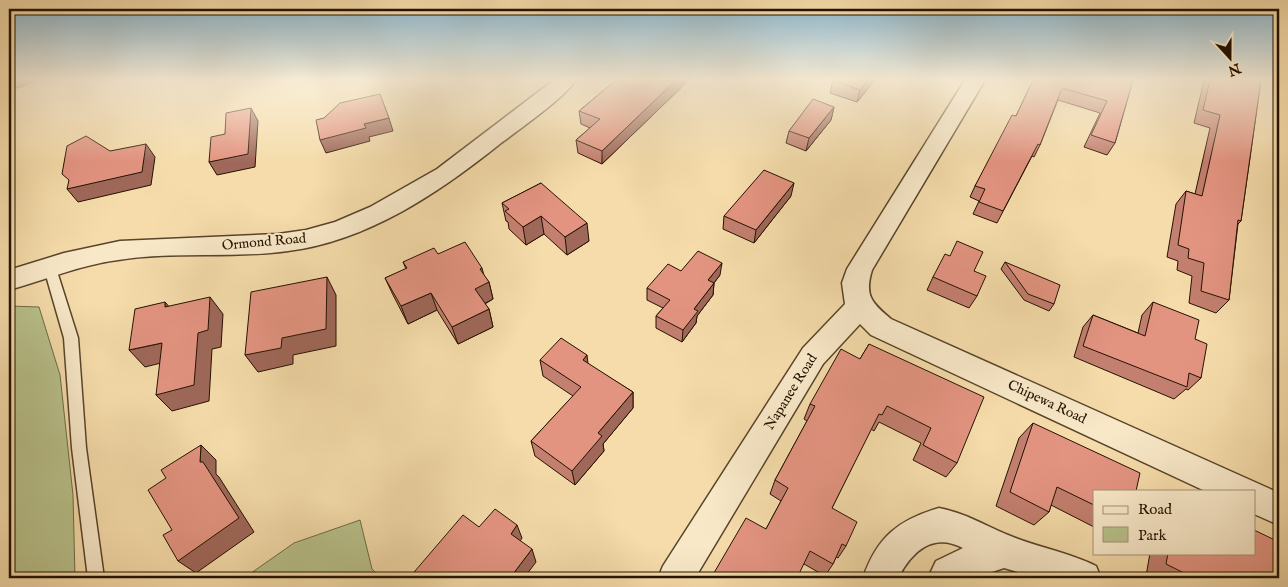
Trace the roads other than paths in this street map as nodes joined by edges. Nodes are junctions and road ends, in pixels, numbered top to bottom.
1 (531, 107) edge
2 (959, 107) edge
3 (49, 265) junction
4 (9, 280) edge
5 (859, 307) junction
6 (1238, 490) edge
7 (1256, 498) edge
8 (1279, 509) edge
9 (1004, 551) junction
10 (96, 578) edge
11 (675, 578) edge
12 (880, 578) edge
13 (944, 578) edge
14 (1084, 578) edge

1 - 3 street, Ormond Road
2 - 5 street
3 - 4 street, Ormond Road
3 - 10 lane
5 - 6 street, Chipewa Road
5 - 11 street, Napanee Road
7 - 8 street
9 - 12 street
9 - 13 street
9 - 14 street

